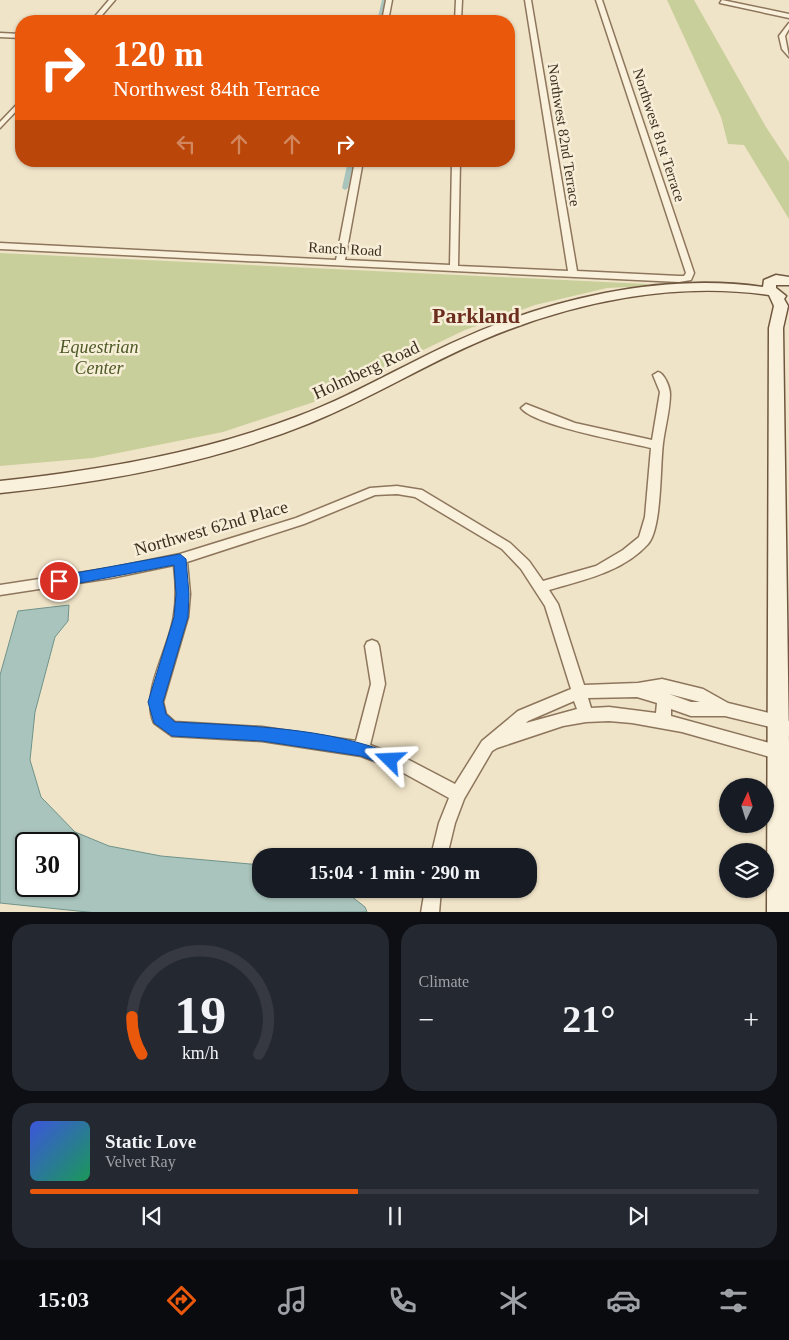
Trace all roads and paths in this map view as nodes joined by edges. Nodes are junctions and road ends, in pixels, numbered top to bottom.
1 (112, 0) edge
2 (389, 0) edge
3 (459, 0) edge
4 (528, 0) edge
5 (599, 0) edge
6 (722, 2) dead end
7 (99, 15) edge
8 (386, 15) edge
9 (458, 15) edge
10 (789, 16) edge
11 (789, 25) edge
12 (0, 35) edge
13 (15, 36) edge
14 (789, 55) edge
15 (15, 108) edge
16 (3, 119) edge
17 (0, 126) edge
18 (358, 167) edge
19 (456, 167) edge
20 (0, 246) edge
21 (340, 263) junction
22 (454, 268) junction
23 (573, 274) junction
24 (688, 278) joint
25 (789, 281) edge
26 (746, 288) junction
27 (773, 289) junction
28 (789, 297) edge
29 (776, 328) junction
30 (658, 374) dead end
31 (526, 408) dead end
32 (657, 445) junction
33 (0, 487) edge
34 (180, 559) junction
35 (541, 587) junction
36 (0, 590) edge
37 (372, 646) dead end
38 (638, 690) junction
39 (580, 692) junction
40 (664, 699) junction
41 (725, 709) junction
42 (586, 715) junction
43 (663, 723) junction
44 (783, 725) edge
45 (487, 746) junction
46 (361, 749) junction
47 (783, 751) edge
48 (458, 794) junction
49 (441, 848) edge
50 (432, 898) edge
51 (430, 912) edge
52 (779, 912) edge

1 - 7 street
2 - 8 street
3 - 9 street
4 - 23 street, Northwest 82nd Terrace
5 - 24 street, Northwest 81st Terrace
6 - 10 street
11 - 14 street
12 - 13 street
15 - 16 street
16 - 17 street
18 - 21 street
19 - 22 street
20 - 21 street, Ranch Road
21 - 22 street, Ranch Road
22 - 23 street, Ranch Road
23 - 24 street, Ranch Road
25 - 27 street
26 - 27 street, Holmberg Road
26 - 29 street
26 - 33 street, Holmberg Road
27 - 28 street
27 - 29 street
29 - 44 street
30 - 32 street
31 - 32 street
32 - 35 street
34 - 35 street, Northwest 62nd Place
34 - 36 street, Northwest 62nd Place
34 - 46 street
35 - 39 street, Northwest 62nd Place
37 - 46 street
38 - 39 street
38 - 40 street
38 - 41 street
39 - 42 street, Northwest 62nd Place
39 - 45 street
40 - 41 street
40 - 43 street
41 - 44 street
42 - 43 street
42 - 45 street
43 - 47 street
44 - 47 street
45 - 48 street
46 - 48 street
47 - 52 street
48 - 49 street
50 - 51 street

